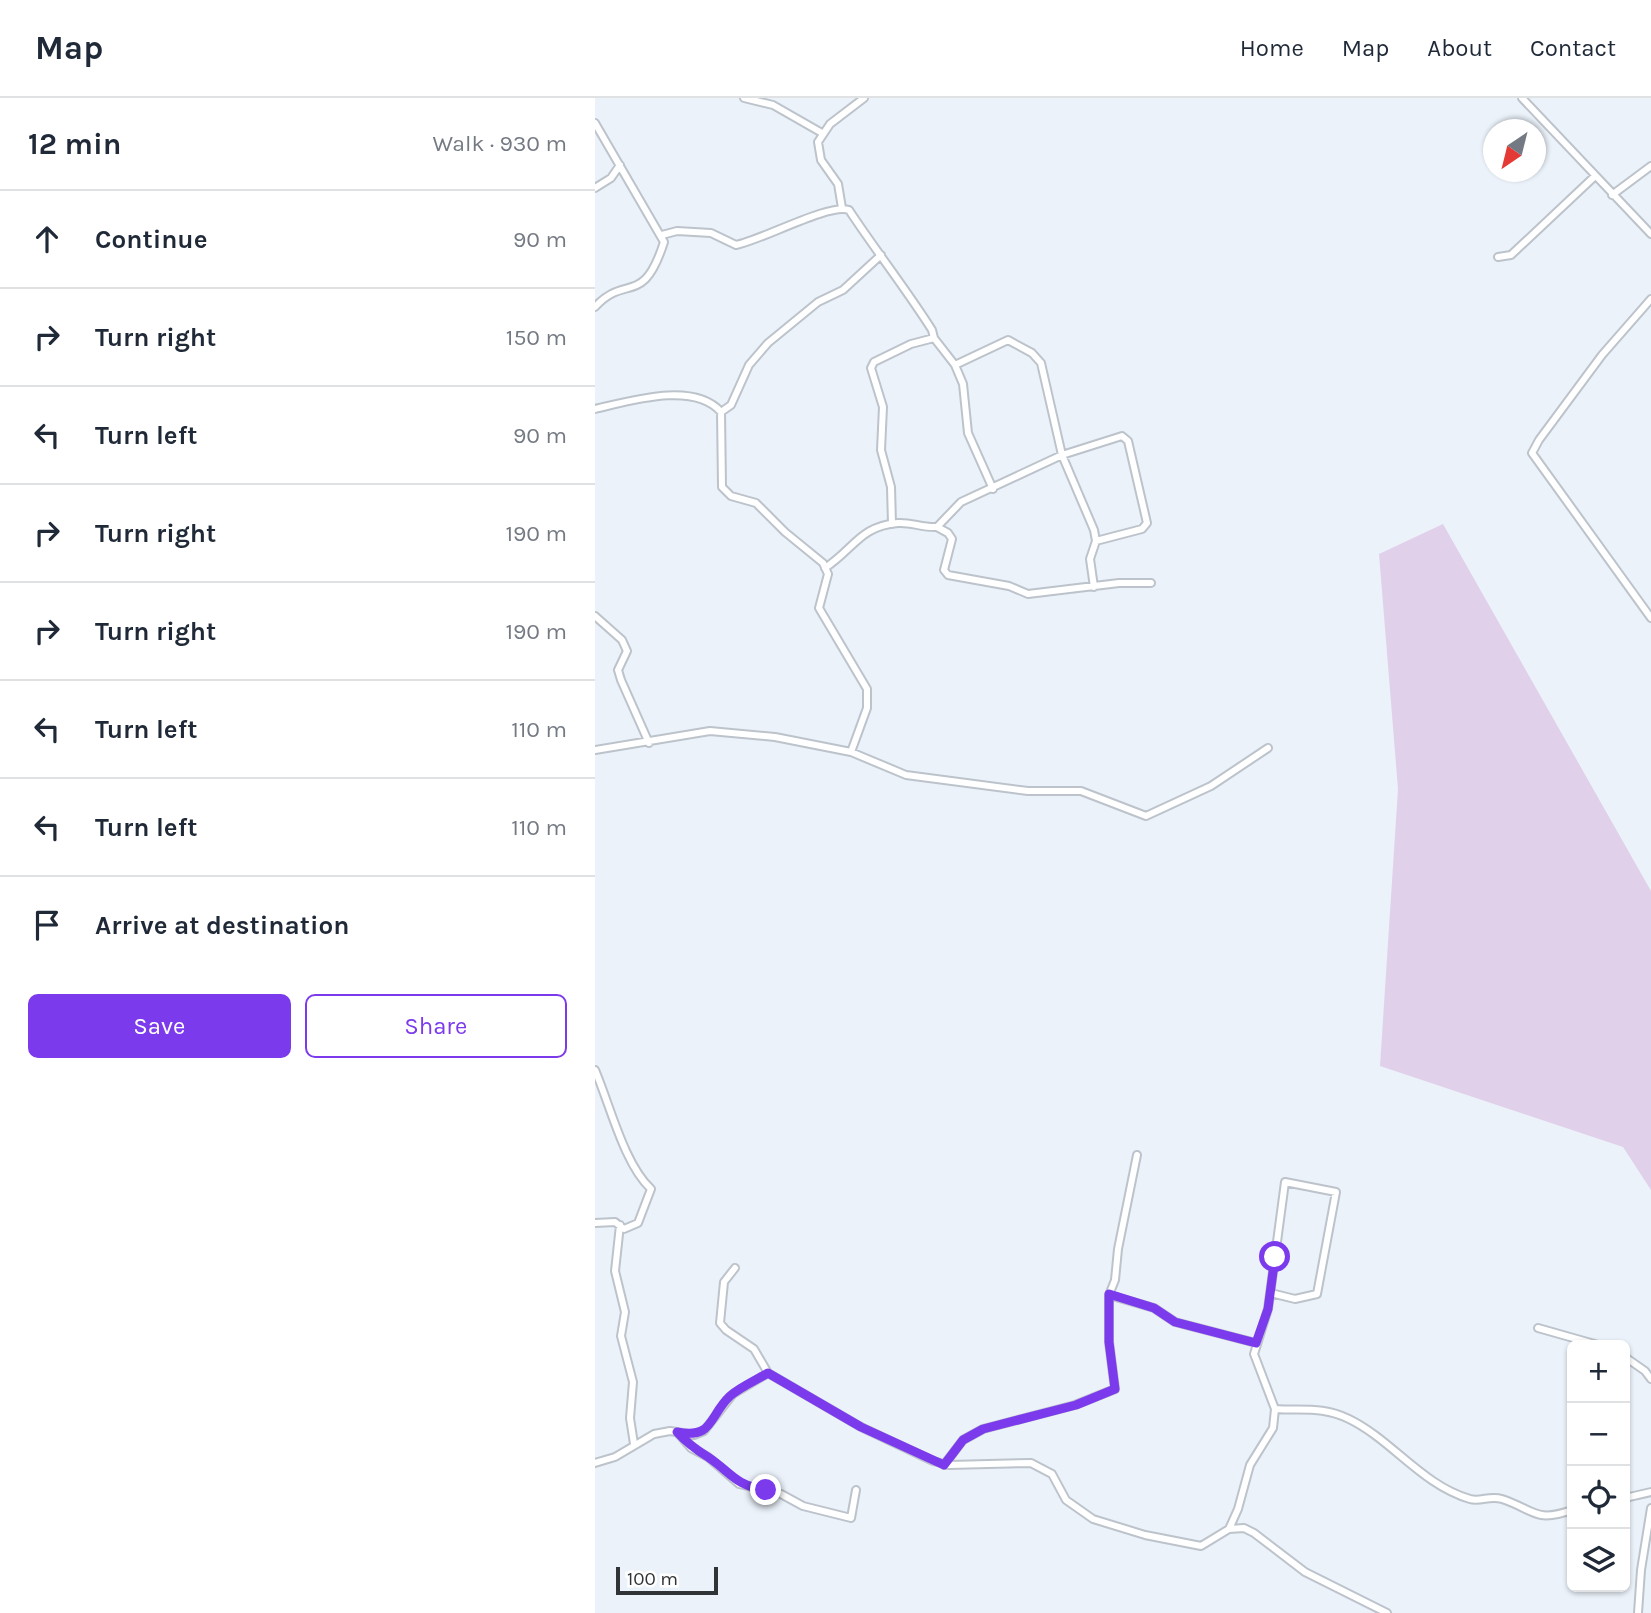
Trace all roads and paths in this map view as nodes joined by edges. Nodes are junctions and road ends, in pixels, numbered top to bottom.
1 (744, 98) edge
2 (864, 98) edge
3 (1522, 98) edge
4 (595, 123) edge
5 (823, 132) junction
6 (620, 165) junction
7 (1651, 166) edge
8 (1594, 177) junction
9 (595, 188) edge
10 (1612, 195) junction
11 (842, 208) junction
12 (1651, 234) edge
13 (662, 235) junction
14 (881, 255) junction
15 (1498, 257) dead end
16 (1651, 299) edge
17 (595, 307) edge
18 (934, 338) junction
19 (955, 365) junction
20 (595, 409) edge
21 (721, 412) junction
22 (1062, 455) junction
23 (993, 489) junction
24 (892, 524) junction
25 (937, 527) junction
26 (1096, 541) junction
27 (825, 568) junction
28 (1151, 583) dead end
29 (1094, 587) junction
30 (595, 616) edge
31 (1651, 618) edge
32 (649, 743) junction
33 (1268, 748) dead end
34 (595, 750) edge
35 (851, 752) junction
36 (595, 1070) edge
37 (1137, 1155) dead end
38 (595, 1223) edge
39 (620, 1225) junction
40 (735, 1268) dead end
41 (1271, 1293) junction
42 (1109, 1294) junction
43 (1538, 1328) dead end
44 (1580, 1340) edge
45 (1256, 1343) junction
46 (1630, 1360) edge
47 (768, 1373) junction
48 (1651, 1379) edge
49 (1275, 1409) junction
50 (677, 1432) junction
51 (634, 1444) junction
52 (595, 1463) edge
53 (944, 1465) junction
54 (856, 1490) dead end
55 (1651, 1492) edge
56 (1630, 1497) edge
57 (1651, 1508) edge
58 (1567, 1511) edge
59 (1229, 1529) junction
60 (1387, 1613) edge
61 (1639, 1613) edge

1 - 5 street
2 - 5 street
3 - 8 street
4 - 6 street
5 - 11 street
6 - 9 street
6 - 13 street
7 - 10 street
8 - 10 street
8 - 15 street
10 - 12 street
11 - 13 street
11 - 14 street
13 - 17 street
14 - 18 street
14 - 21 street
16 - 31 street
18 - 19 street
18 - 24 street
19 - 22 street
19 - 23 street
20 - 21 street
21 - 27 street
22 - 23 street
22 - 26 street
22 - 26 street
23 - 25 street
24 - 25 street
24 - 27 street
25 - 29 street
26 - 29 street
27 - 35 street
28 - 29 street
30 - 32 street
32 - 34 street
32 - 35 street
33 - 35 street
36 - 39 street
37 - 42 street
38 - 39 street
39 - 51 street
40 - 47 street
41 - 41 street
41 - 45 street
42 - 45 street
42 - 53 street
43 - 44 street
45 - 49 street
46 - 48 street
47 - 50 street
47 - 53 street
49 - 58 street
49 - 59 street
50 - 51 street
50 - 54 street
51 - 52 street
53 - 59 street
55 - 56 street
57 - 61 street
59 - 60 street

